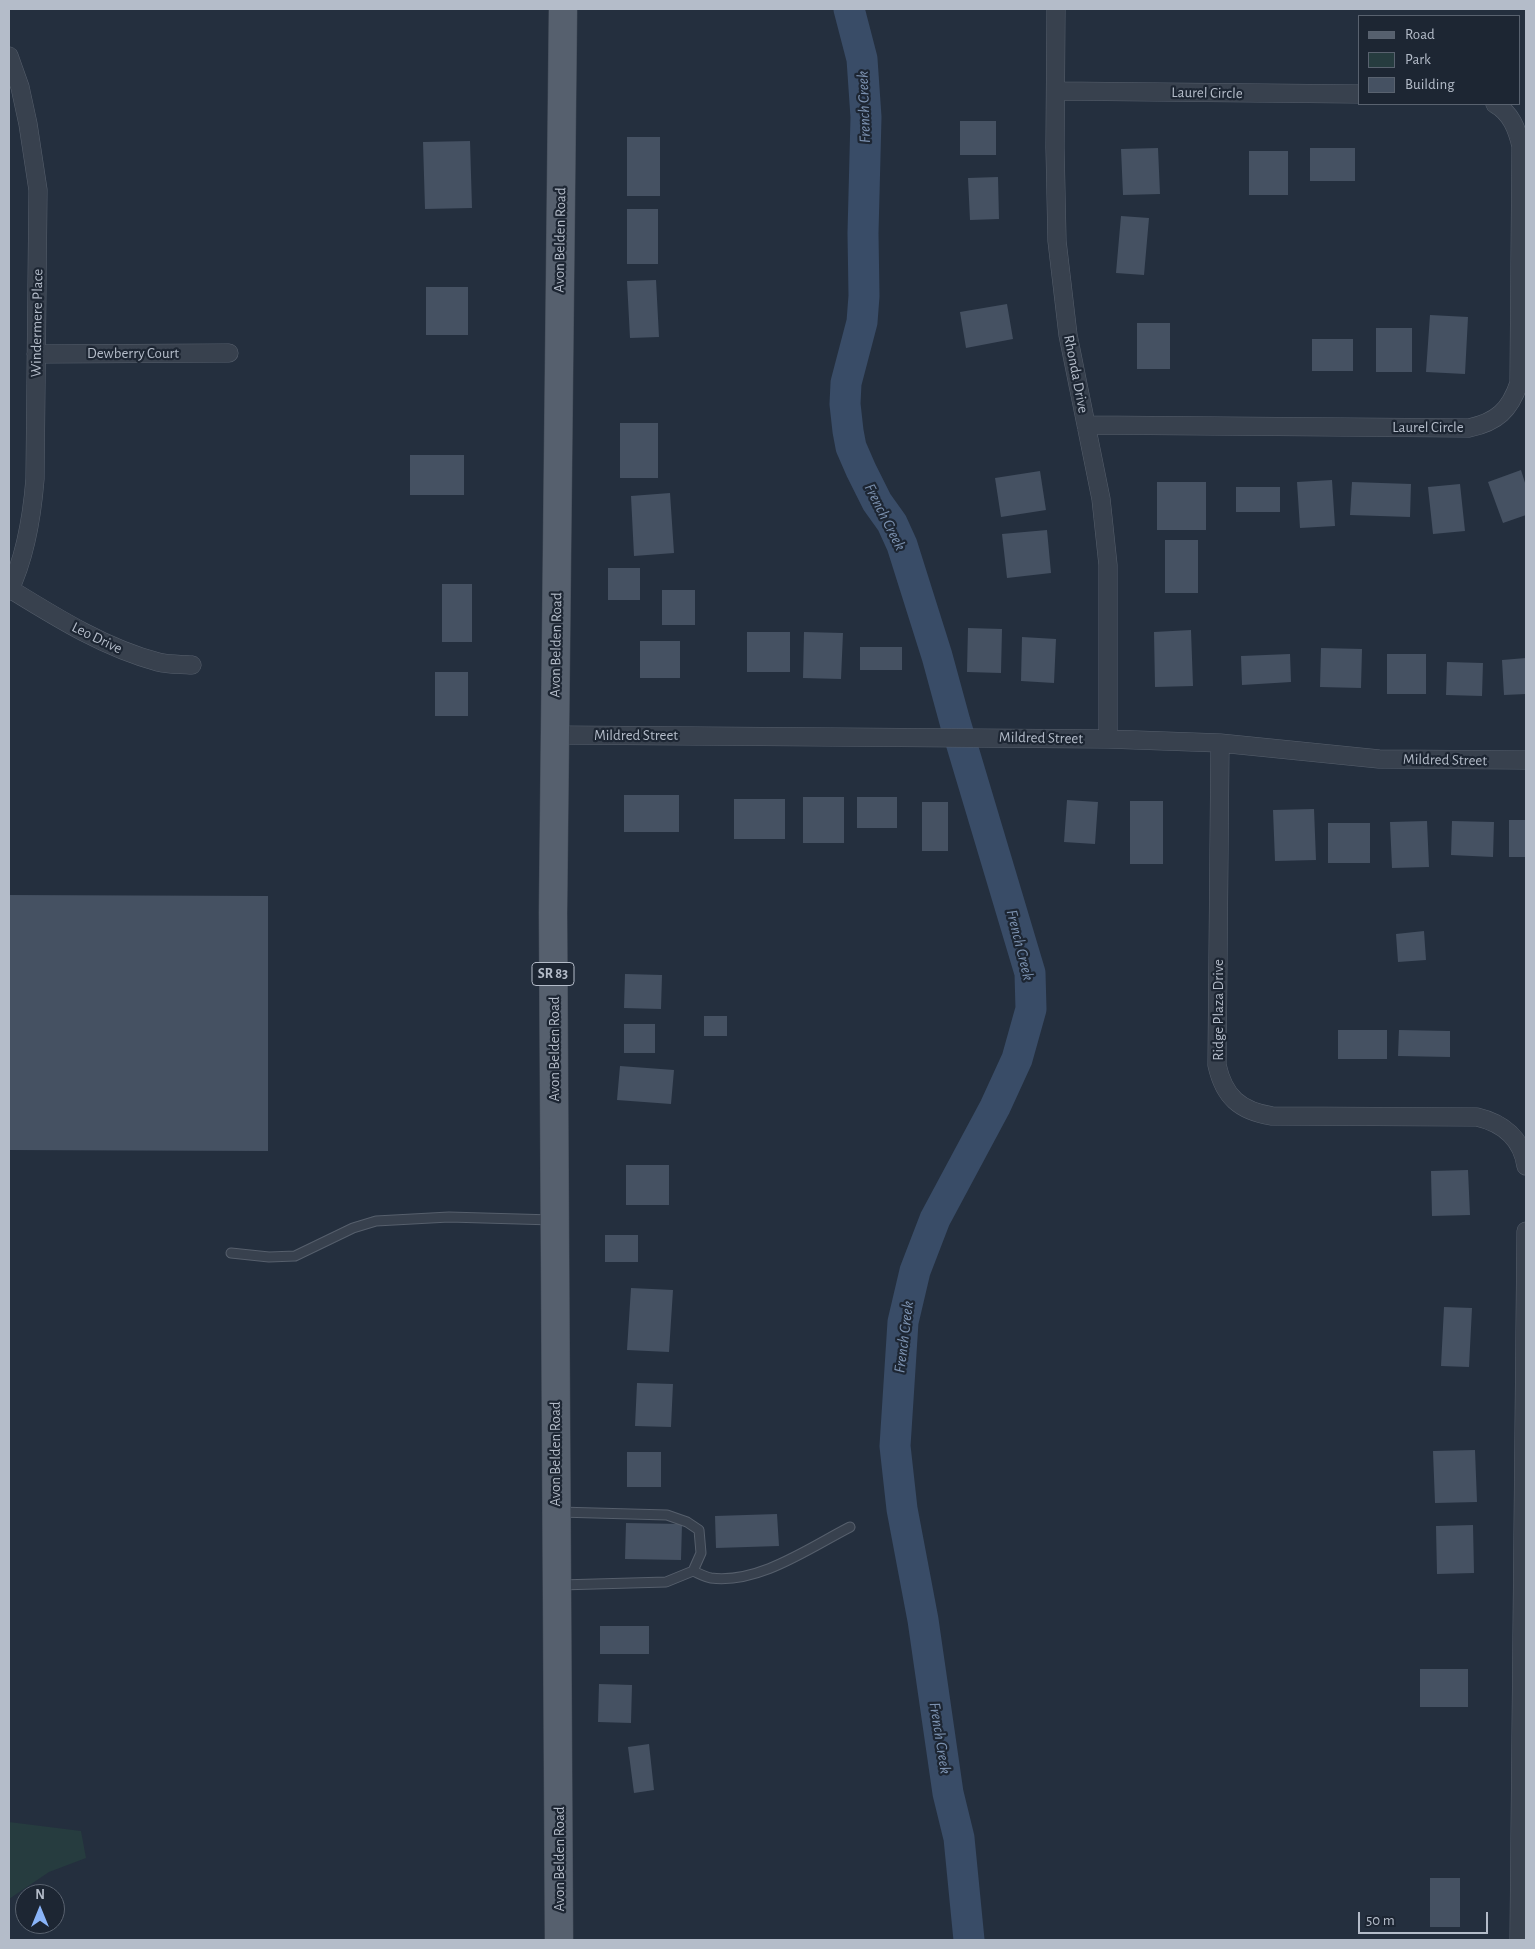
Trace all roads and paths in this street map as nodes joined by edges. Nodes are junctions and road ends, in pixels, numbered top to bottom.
1 (563, 9) edge
2 (1056, 9) edge
3 (9, 56) edge
4 (1056, 91) junction
5 (1358, 94) edge
6 (1496, 105) edge
7 (229, 353) dead end
8 (36, 354) junction
9 (1086, 425) junction
10 (9, 590) edge
11 (192, 665) dead end
12 (555, 734) junction
13 (1108, 739) junction
14 (1220, 743) junction
15 (1526, 760) edge
16 (1526, 1166) edge
17 (554, 1220) junction
18 (1526, 1231) edge
19 (231, 1253) dead end
20 (556, 1512) junction
21 (850, 1527) dead end
22 (693, 1571) junction
23 (556, 1586) junction
24 (559, 1940) edge
25 (1519, 1940) edge

1 - 12 main road, Avon Belden Road / SR 83
2 - 4 street, Rhonda Drive
3 - 8 street, Windermere Place
4 - 5 street, Laurel Circle
4 - 9 street, Rhonda Drive
6 - 9 street, Laurel Circle
7 - 8 street, Dewberry Court
8 - 10 street, Windermere Place
9 - 13 street, Rhonda Drive
10 - 11 street, Leo Drive
12 - 13 street, Mildred Street
12 - 17 main road, Avon Belden Road / SR 83
13 - 14 street, Mildred Street
14 - 15 street, Mildred Street
14 - 16 street, Ridge Plaza Drive
17 - 19 lane
17 - 20 main road, Avon Belden Road / SR 83
18 - 25 street
20 - 22 lane
20 - 23 main road, Avon Belden Road / SR 83
21 - 22 lane
22 - 23 lane
23 - 24 main road, Avon Belden Road / SR 83

